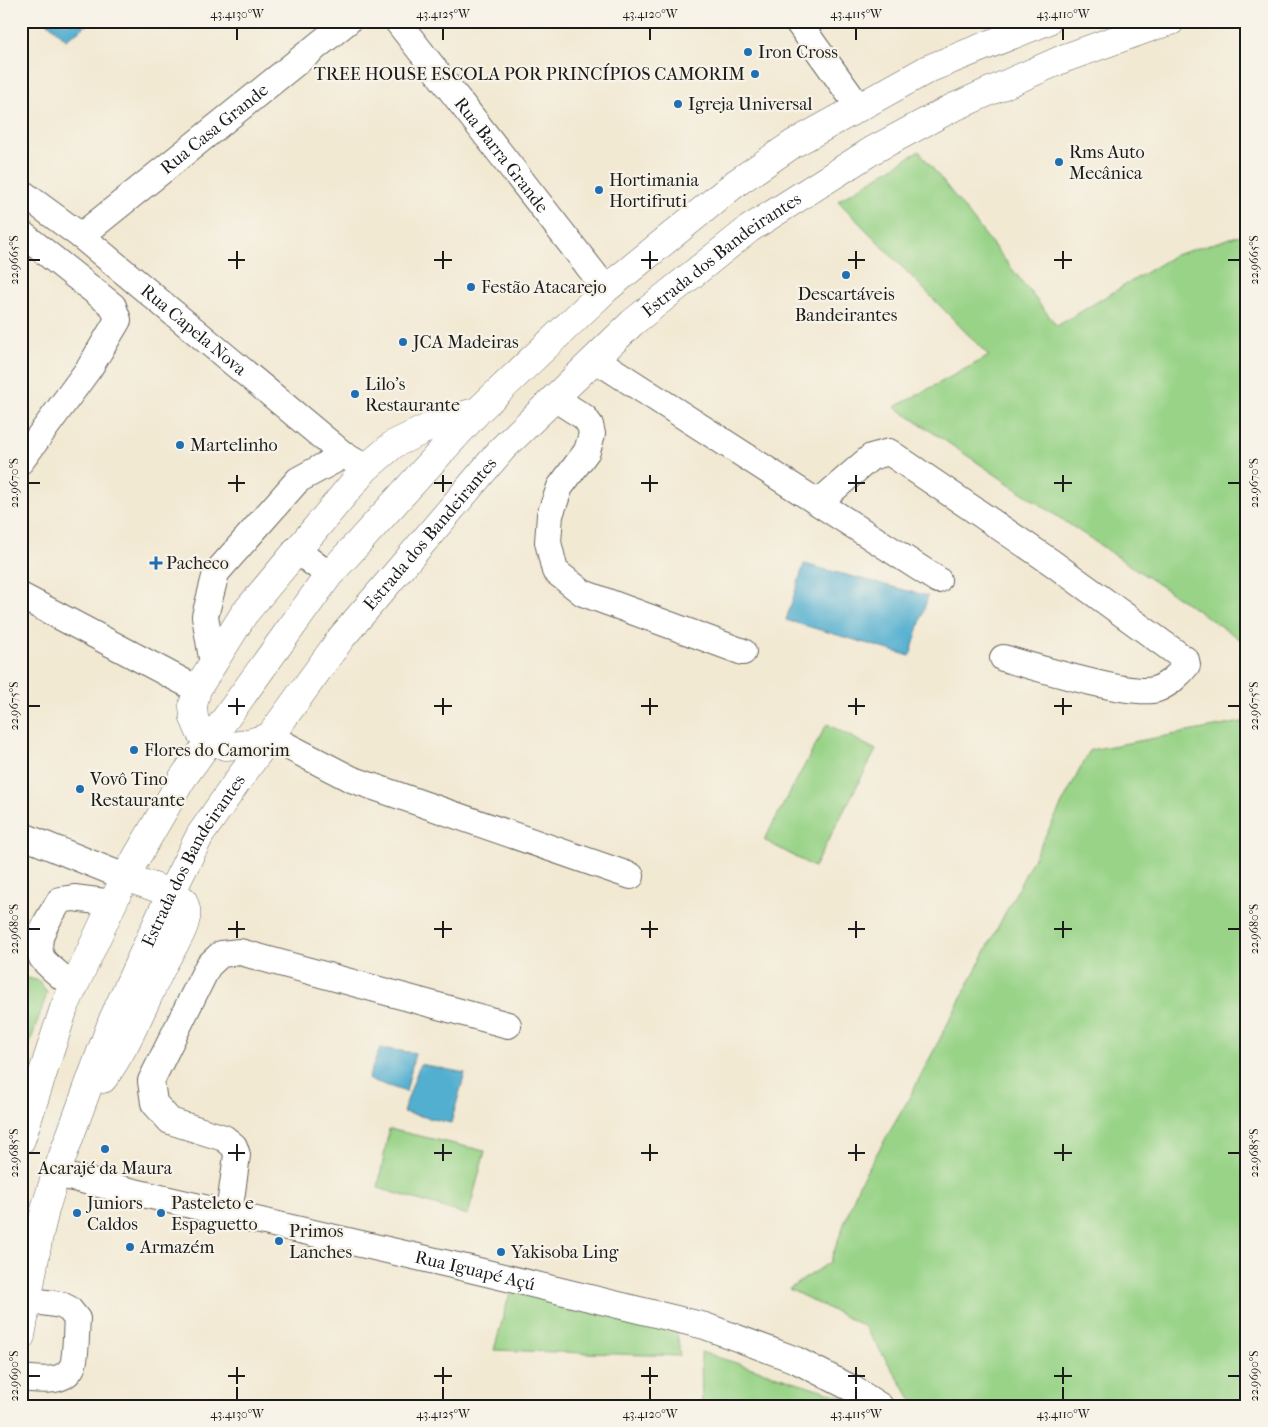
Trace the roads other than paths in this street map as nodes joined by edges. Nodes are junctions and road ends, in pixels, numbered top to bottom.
1 (348, 21) edge
2 (397, 21) edge
3 (797, 21) edge
4 (1047, 21) edge
5 (1171, 21) edge
6 (858, 106) junction
7 (21, 192) edge
8 (21, 233) edge
9 (81, 236) junction
10 (606, 289) junction
11 (595, 359) junction
12 (554, 398) junction
13 (480, 409) junction
14 (21, 461) edge
15 (355, 461) junction
16 (819, 502) junction
17 (296, 550) junction
18 (330, 575) junction
19 (938, 580) dead end
20 (21, 596) edge
21 (744, 652) dead end
22 (1003, 658) dead end
23 (212, 664) junction
24 (197, 689) junction
25 (270, 737) junction
26 (209, 739) junction
27 (21, 835) edge
28 (631, 876) dead end
29 (125, 877) junction
30 (171, 893) junction
31 (112, 903) junction
32 (74, 987) junction
33 (508, 1025) dead end
34 (21, 1140) edge
35 (56, 1174) junction
36 (229, 1214) junction
37 (27, 1300) junction
38 (21, 1336) edge
39 (21, 1378) edge
40 (880, 1406) edge

1 - 9 street, Rua Casa Grande
2 - 10 street, Rua Barra Grande
3 - 6 street
4 - 6 main road
5 - 11 main road, Estrada dos Bandeirantes
6 - 10 main road
7 - 9 street, Rua Capela Nova
8 - 14 street
9 - 15 street, Rua Capela Nova
10 - 13 main road
11 - 12 main road, Estrada dos Bandeirantes
11 - 16 street
12 - 21 street
12 - 25 main road, Estrada dos Bandeirantes
13 - 15 main road
13 - 18 main road
15 - 17 main road
15 - 23 street
16 - 19 street
16 - 22 street
17 - 18 street
17 - 23 main road
18 - 26 main road
20 - 24 street
23 - 24 main road
24 - 26 main road
25 - 26 main road
25 - 28 street
25 - 30 main road, Estrada dos Bandeirantes
26 - 29 main road
27 - 29 street
29 - 30 main road
29 - 31 main road
30 - 35 main road, Estrada dos Bandeirantes
31 - 32 main road
31 - 32 street
32 - 34 main road
33 - 36 street
35 - 36 street, Rua Iguapé Açú
35 - 37 main road, Estrada dos Bandeirantes
36 - 40 street, Rua Iguapé Açú
37 - 38 main road, Estrada dos Bandeirantes
37 - 39 street

